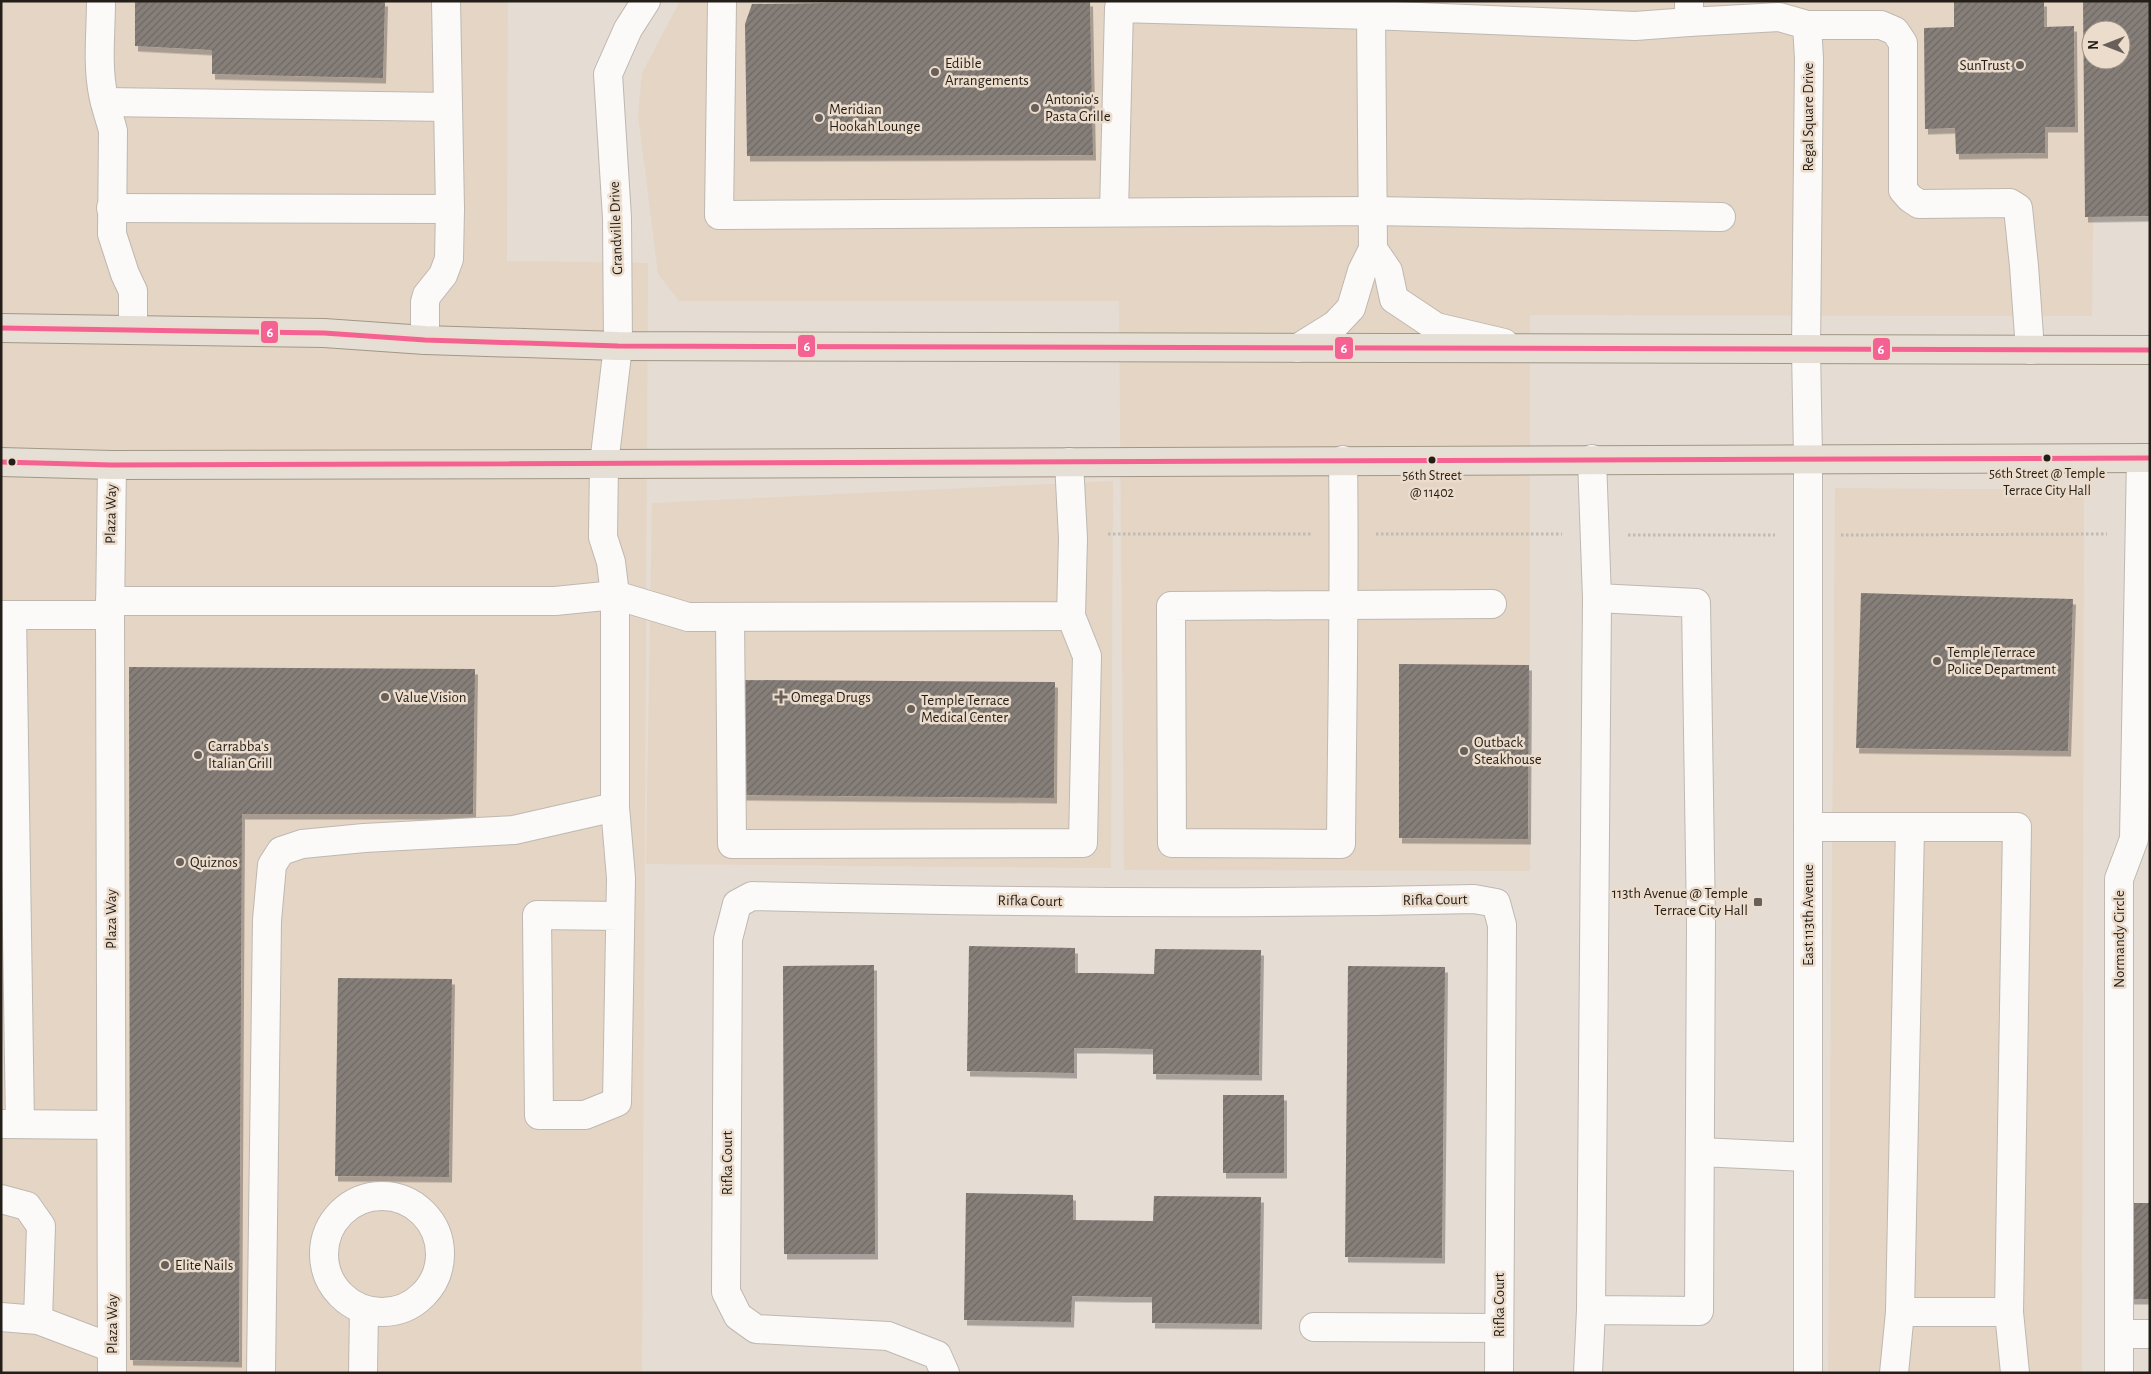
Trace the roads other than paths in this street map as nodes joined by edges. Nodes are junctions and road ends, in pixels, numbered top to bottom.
1 (101, 1) edge
2 (446, 1) edge
3 (646, 1) edge
4 (722, 1) edge
5 (1689, 12) edge
6 (1371, 15) junction
7 (1807, 25) junction
8 (105, 102) junction
9 (448, 107) junction
10 (111, 208) junction
11 (450, 209) junction
12 (1372, 211) junction
13 (1114, 212) junction
14 (1721, 217) dead end
15 (1373, 249) junction
16 (1, 328) edge
17 (133, 330) junction
18 (425, 340) junction
19 (618, 346) junction
20 (1298, 348) junction
21 (1525, 349) junction
22 (1806, 349) junction
23 (2030, 350) junction
24 (2150, 350) edge
25 (1808, 458) junction
26 (2145, 458) edge
27 (1592, 459) junction
28 (1343, 460) junction
29 (1, 462) edge
30 (1069, 462) junction
31 (604, 464) junction
32 (112, 465) junction
33 (615, 595) junction
34 (1597, 598) junction
35 (1343, 604) junction
36 (1492, 604) dead end
37 (110, 608) junction
38 (7, 615) edge
39 (1071, 616) junction
40 (730, 617) junction
41 (2144, 618) edge
42 (615, 807) junction
43 (1808, 827) junction
44 (1910, 827) junction
45 (620, 916) junction
46 (11, 1124) edge
47 (111, 1124) junction
48 (1700, 1152) junction
49 (1808, 1158) junction
50 (1, 1199) edge
51 (364, 1310) junction
52 (1591, 1310) junction
53 (1900, 1312) junction
54 (2009, 1312) junction
55 (1, 1318) edge
56 (38, 1320) junction
57 (1314, 1327) dead end
58 (1499, 1328) junction
59 (2119, 1334) junction
60 (2150, 1334) edge
61 (112, 1360) edge
62 (261, 1373) edge
63 (363, 1373) edge
64 (945, 1373) edge
65 (1499, 1373) edge
66 (1588, 1373) edge
67 (1808, 1373) edge
68 (1894, 1373) edge
69 (2015, 1373) edge
70 (2119, 1373) edge

1 - 8 street
2 - 9 street
3 - 19 street, Grandville Drive
4 - 13 street
5 - 6 street
5 - 7 street
6 - 12 street
6 - 13 street
7 - 22 street, Regal Square Drive
7 - 23 street
8 - 9 street
8 - 10 street
9 - 11 street
10 - 11 street
10 - 17 street
11 - 18 street
12 - 13 street
12 - 14 street
12 - 15 street
15 - 20 street
15 - 21 street
16 - 17 main road
17 - 18 main road
18 - 19 main road
19 - 20 main road
19 - 31 street, Grandville Drive
20 - 21 main road
21 - 22 main road
22 - 23 main road
22 - 25 street, Regal Square Drive
23 - 24 main road
25 - 26 main road
25 - 27 main road
25 - 43 street, East 113th Avenue
26 - 41 street, Normandy Circle
27 - 28 main road
27 - 34 street
28 - 30 main road
28 - 35 street
29 - 32 main road
30 - 31 main road
30 - 39 street
31 - 32 main road
31 - 33 street, Grandville Drive
32 - 37 street, Plaza Way
33 - 37 street
33 - 40 street
33 - 42 street, Grandville Drive
34 - 48 street
34 - 52 street
35 - 35 street
35 - 36 street
37 - 38 street
37 - 47 street, Plaza Way
38 - 46 street
39 - 40 street
39 - 40 street
41 - 59 street, Normandy Circle
42 - 45 street, Grandville Drive
42 - 62 street
43 - 44 street
43 - 49 street, East 113th Avenue
44 - 53 street
44 - 54 street
45 - 45 street, Grandville Drive
46 - 47 street
47 - 61 street, Plaza Way
48 - 49 street
48 - 52 street
49 - 67 street, East 113th Avenue
50 - 56 street
51 - 51 street
51 - 63 street
52 - 66 street
53 - 54 street
53 - 68 street
54 - 69 street
55 - 56 street
56 - 61 street
57 - 58 street
58 - 64 street, Rifka Court
58 - 65 street, Rifka Court
59 - 60 street
59 - 70 street, Normandy Circle

